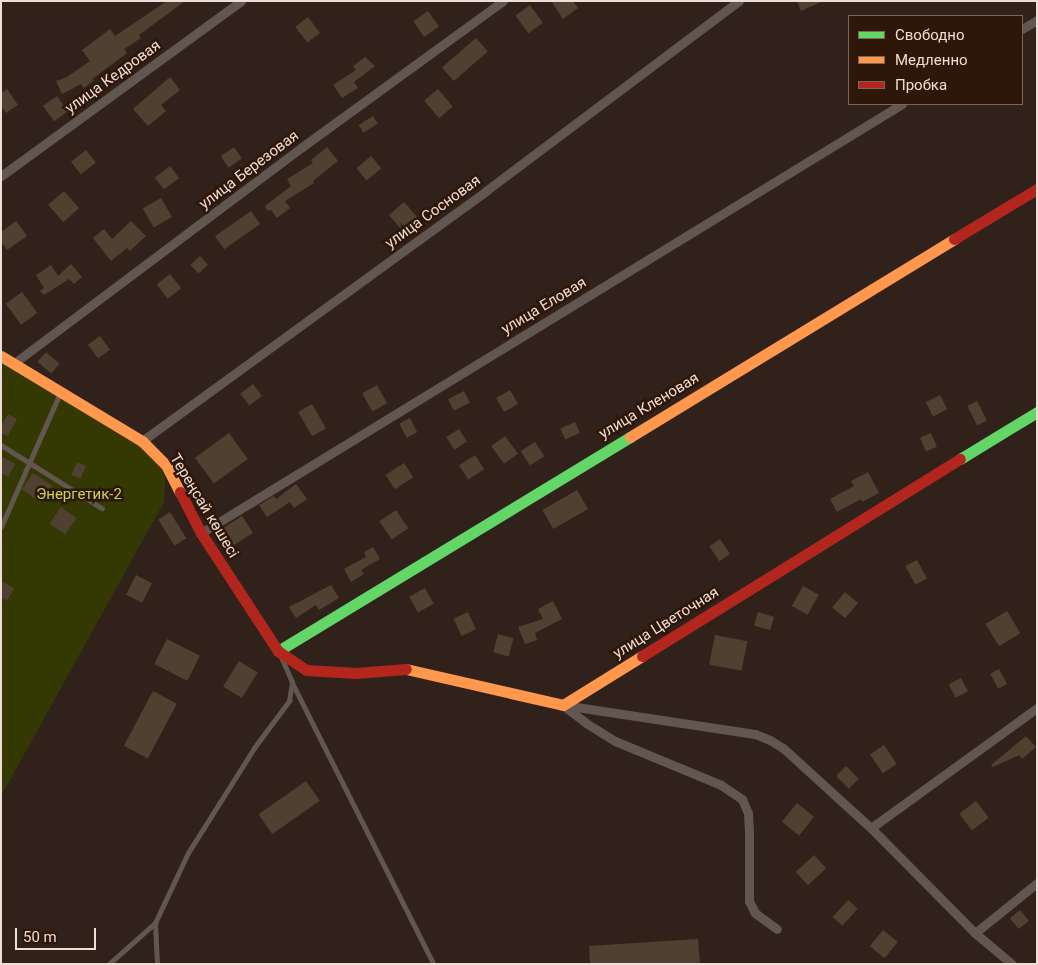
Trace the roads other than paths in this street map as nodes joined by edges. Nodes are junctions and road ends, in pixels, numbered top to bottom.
1 (241, 1) edge
2 (503, 1) edge
3 (739, 1) edge
4 (1037, 20) edge
5 (1023, 28) edge
6 (900, 105) edge
7 (1, 176) edge
8 (1037, 189) edge
9 (1, 356) edge
10 (13, 364) junction
11 (60, 392) junction
12 (1037, 412) edge
13 (142, 441) junction
14 (1, 444) edge
15 (30, 462) junction
16 (102, 508) dead end
17 (1, 527) edge
18 (201, 533) junction
19 (278, 651) junction
20 (292, 682) junction
21 (563, 705) junction
22 (1037, 708) edge
23 (872, 828) junction
24 (1037, 883) edge
25 (155, 923) junction
26 (777, 929) dead end
27 (975, 933) junction
28 (109, 964) edge
29 (157, 964) edge
30 (434, 964) edge
31 (1012, 964) edge

1 - 7 street, улица Кедровая
2 - 10 street, улица Березовая
3 - 13 street, улица Сосновая
4 - 5 street
6 - 18 street, улица Еловая
8 - 19 street, улица Кленовая
9 - 10 street, Тереңсай көшесі
10 - 11 street, Тереңсай көшесі
11 - 13 street, Тереңсай көшесі
11 - 15 lane
12 - 21 street, улица Цветочная
13 - 18 street, Тереңсай көшесі
14 - 15 lane
15 - 16 lane
15 - 17 lane
18 - 19 street, Тереңсай көшесі
19 - 20 lane
19 - 21 street
20 - 25 lane
20 - 30 lane
21 - 23 street
21 - 26 street
22 - 23 street
23 - 27 street
24 - 27 street
25 - 28 lane
25 - 29 lane
27 - 31 street

